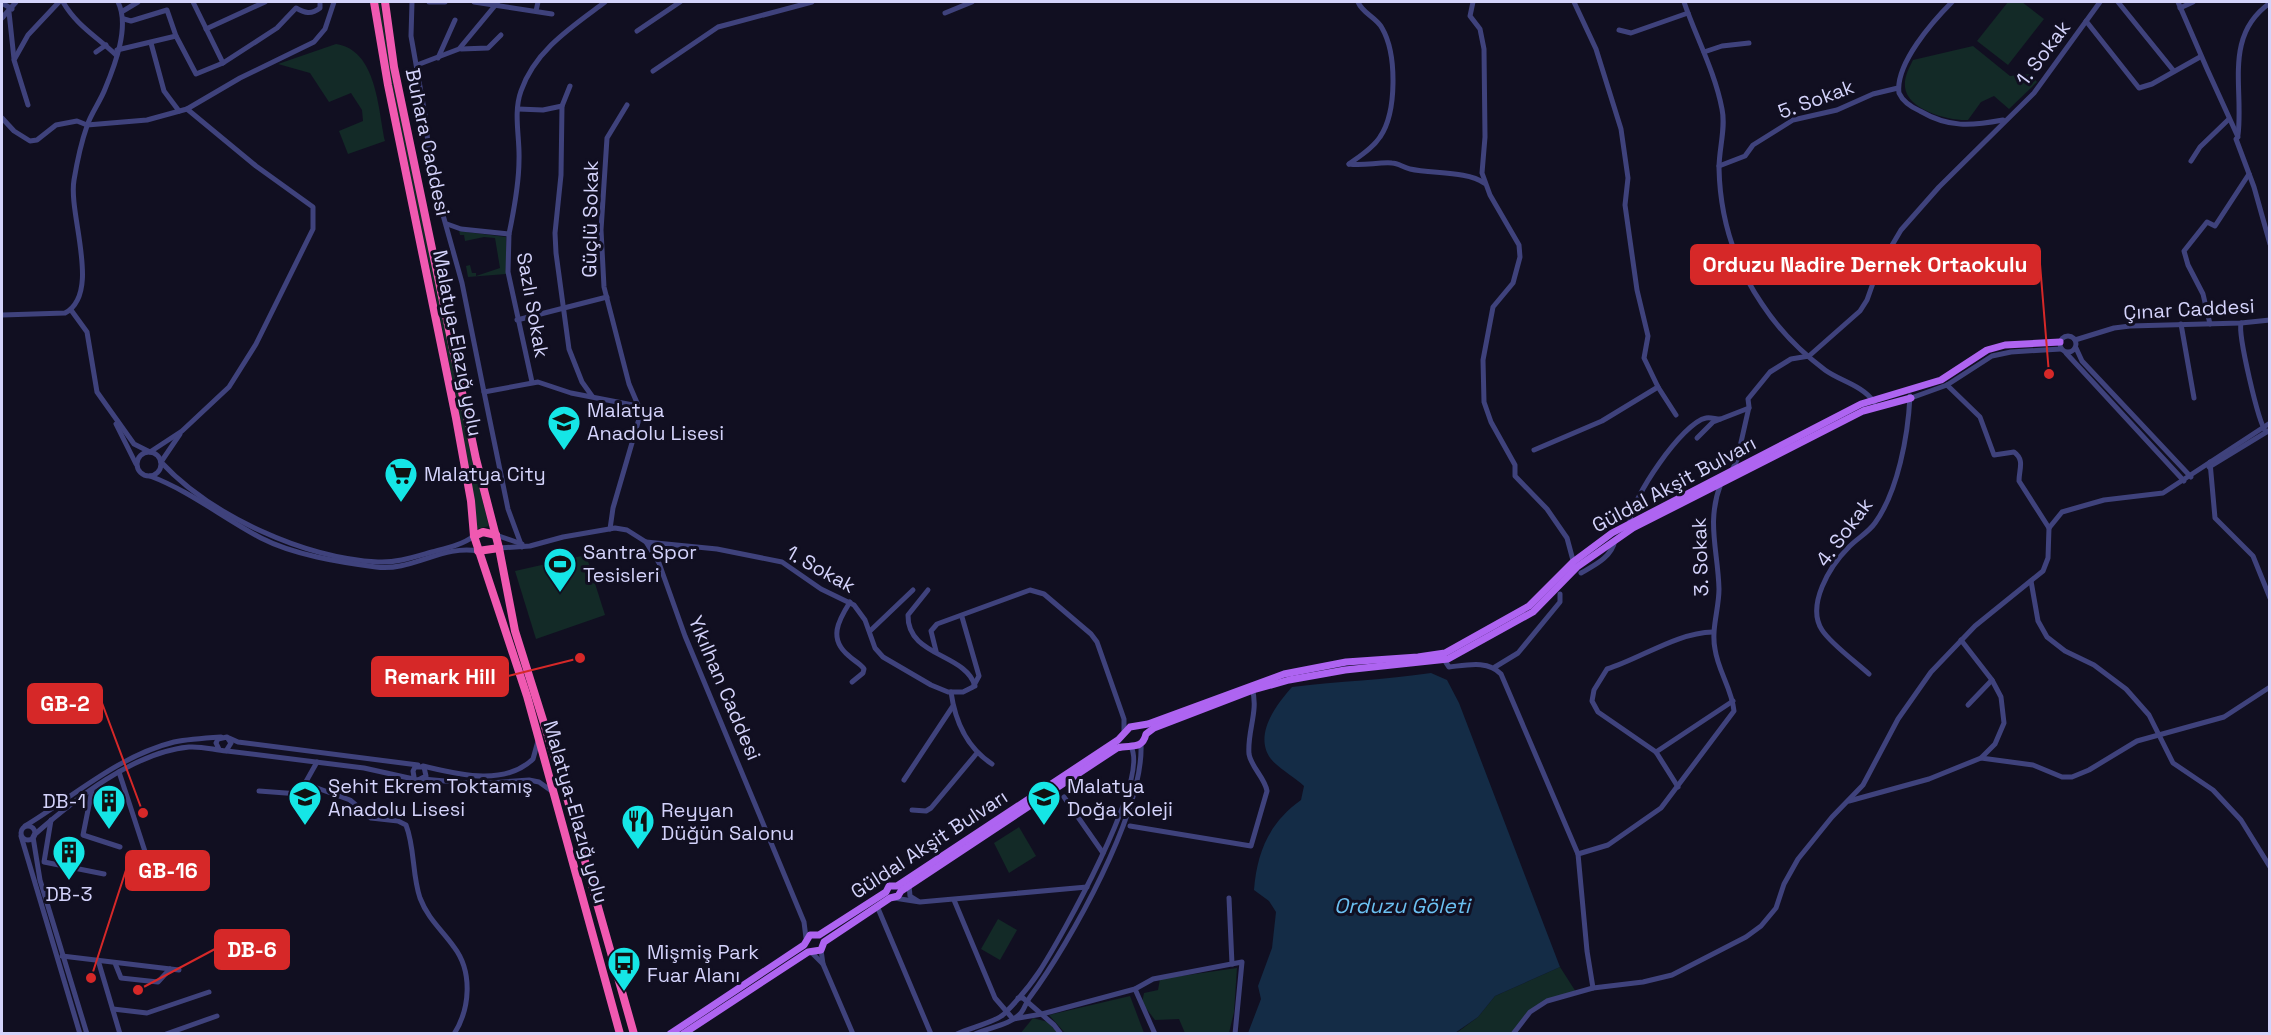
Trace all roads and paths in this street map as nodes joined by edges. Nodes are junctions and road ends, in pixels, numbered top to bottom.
1 (16, 2) edge
2 (61, 2) edge
3 (118, 2) edge
4 (138, 2) edge
5 (193, 2) edge
6 (265, 2) edge
7 (289, 2) edge
8 (321, 2) edge
9 (334, 2) edge
10 (374, 2) edge
11 (385, 2) edge
12 (412, 2) edge
13 (429, 2) edge
14 (445, 2) edge
15 (474, 2) edge
16 (538, 2) edge
17 (605, 2) edge
18 (680, 2) edge
19 (812, 2) edge
20 (972, 2) edge
21 (1358, 2) edge
22 (1473, 2) edge
23 (1574, 2) edge
24 (1684, 2) edge
25 (1952, 2) edge
26 (2100, 2) edge
27 (2118, 2) edge
28 (2193, 2) edge
29 (2, 3) edge
30 (497, 3) edge
31 (2270, 3) edge
32 (789, 4) edge
33 (2179, 4) edge
34 (296, 8) junction
35 (10, 11) junction
36 (123, 11) junction
37 (536, 11) junction
38 (1688, 13) junction
39 (552, 14) dead end
40 (945, 14) dead end
41 (2, 18) edge
42 (124, 19) junction
43 (455, 21) dead end
44 (2086, 21) junction
45 (206, 29) junction
46 (1619, 30) dead end
47 (637, 31) dead end
48 (501, 35) dead end
49 (176, 36) junction
50 (151, 43) junction
51 (1749, 43) dead end
52 (106, 45) junction
53 (459, 49) junction
54 (96, 52) dead end
55 (117, 52) junction
56 (1704, 52) junction
57 (2200, 57) junction
58 (438, 58) junction
59 (14, 60) junction
60 (223, 63) junction
61 (417, 65) junction
62 (2173, 70) junction
63 (653, 71) dead end
64 (570, 86) dead end
65 (1898, 88) junction
66 (28, 105) dead end
67 (627, 105) dead end
68 (562, 106) junction
69 (188, 109) junction
70 (518, 109) junction
71 (179, 111) junction
72 (2, 118) edge
73 (2005, 119) junction
74 (2229, 119) junction
75 (87, 125) junction
76 (2238, 137) junction
77 (2191, 161) dead end
78 (1719, 166) junction
79 (431, 172) junction
80 (2249, 174) junction
81 (418, 176) junction
82 (1484, 183) junction
83 (447, 224) junction
84 (509, 234) junction
85 (2270, 243) edge
86 (607, 297) junction
87 (564, 308) junction
88 (71, 310) junction
89 (2, 315) edge
90 (516, 320) junction
91 (2270, 320) edge
92 (2241, 323) junction
93 (2181, 324) junction
94 (2210, 324) junction
95 (2075, 340) junction
96 (2062, 348) junction
97 (2076, 348) junction
98 (1809, 357) junction
99 (532, 382) junction
100 (1947, 385) junction
101 (1658, 387) junction
102 (1910, 389) junction
103 (484, 392) junction
104 (592, 396) junction
105 (1911, 398) junction
106 (2194, 398) dead end
107 (1874, 402) junction
108 (106, 404) junction
109 (638, 406) junction
110 (1749, 407) junction
111 (1676, 415) dead end
112 (1720, 419) junction
113 (2270, 423) edge
114 (2266, 430) edge
115 (182, 431) junction
116 (1697, 438) dead end
117 (1534, 450) dead end
118 (150, 452) junction
119 (161, 462) junction
120 (2211, 464) junction
121 (138, 468) junction
122 (1732, 470) junction
123 (150, 476) junction
124 (2191, 477) junction
125 (2184, 481) junction
126 (1720, 484) junction
127 (1630, 522) junction
128 (2049, 528) junction
129 (610, 529) junction
130 (496, 535) junction
131 (474, 536) junction
132 (646, 542) junction
133 (521, 545) junction
134 (499, 548) junction
135 (478, 551) junction
136 (1577, 567) junction
137 (2031, 581) junction
138 (913, 590) dead end
139 (928, 590) dead end
140 (1560, 594) dead end
141 (2270, 598) edge
142 (850, 602) junction
143 (962, 616) junction
144 (870, 631) junction
145 (1713, 632) junction
146 (1961, 640) junction
147 (936, 651) junction
148 (1442, 657) junction
149 (1495, 668) junction
150 (1869, 674) dead end
151 (1992, 680) junction
152 (852, 682) dead end
153 (975, 686) junction
154 (1252, 687) junction
155 (2270, 687) edge
156 (951, 692) junction
157 (1733, 701) junction
158 (953, 705) junction
159 (1968, 705) dead end
160 (1124, 719) junction
161 (1138, 726) junction
162 (1123, 734) junction
163 (1146, 734) junction
164 (2157, 735) junction
165 (225, 737) junction
166 (539, 740) junction
167 (1142, 744) junction
168 (1129, 747) junction
169 (223, 750) junction
170 (1656, 752) junction
171 (977, 753) junction
172 (1981, 758) junction
173 (317, 762) junction
174 (992, 764) dead end
175 (421, 765) junction
176 (119, 772) junction
177 (414, 777) junction
178 (423, 779) junction
179 (904, 780) dead end
180 (306, 784) junction
181 (1678, 788) junction
182 (92, 790) junction
183 (259, 791) dead end
184 (554, 793) junction
185 (1064, 797) dead end
186 (1848, 801) junction
187 (912, 810) dead end
188 (51, 820) junction
189 (25, 826) junction
190 (1131, 826) dead end
191 (21, 836) junction
192 (34, 836) junction
193 (120, 847) dead end
194 (1103, 854) junction
195 (1578, 854) junction
196 (2270, 867) edge
197 (104, 874) dead end
198 (155, 882) dead end
199 (909, 885) junction
200 (1094, 886) junction
201 (1085, 887) junction
202 (895, 893) junction
203 (1229, 898) dead end
204 (954, 900) junction
205 (917, 902) junction
206 (877, 906) junction
207 (804, 922) junction
208 (820, 940) junction
209 (808, 947) junction
210 (55, 955) junction
211 (63, 956) junction
212 (98, 960) junction
213 (115, 963) junction
214 (823, 964) junction
215 (1232, 964) junction
216 (170, 969) junction
217 (179, 970) dead end
218 (1593, 988) junction
219 (1135, 989) junction
220 (209, 992) dead end
221 (1018, 998) junction
222 (998, 1003) junction
223 (1011, 1003) junction
224 (1026, 1003) junction
225 (113, 1009) junction
226 (1005, 1012) junction
227 (1042, 1014) junction
228 (217, 1016) dead end
229 (1013, 1019) junction
230 (80, 1034) edge
231 (87, 1034) edge
232 (120, 1034) edge
233 (166, 1034) edge
234 (454, 1034) edge
235 (620, 1034) edge
236 (634, 1034) edge
237 (670, 1034) edge
238 (683, 1034) edge
239 (853, 1034) edge
240 (931, 1034) edge
241 (957, 1034) edge
242 (975, 1034) edge
243 (1061, 1034) edge
244 (1155, 1034) edge
245 (1235, 1034) edge
246 (1514, 1034) edge

1 - 35 street
2 - 52 street
2 - 59 street
3 - 36 street
4 - 36 street
5 - 45 street
6 - 45 street
7 - 34 street
8 - 34 street
9 - 69 street
10 - 131 highway, Malatya-Elazığ yolu
11 - 81 highway, Buhara Caddesi
12 - 61 street
13 - 14 street
15 - 30 street
16 - 37 street
17 - 70 street, Sazlı Sokak
18 - 47 street
19 - 32 street
20 - 40 street
21 - 82 street
22 - 82 street
23 - 101 street
24 - 38 street
25 - 65 street
26 - 44 street, 1. Sokak
27 - 62 street
28 - 33 street
29 - 35 street
30 - 37 street
30 - 53 street
31 - 76 street
32 - 63 street
33 - 57 street
34 - 60 street
35 - 41 street
35 - 59 street
36 - 42 street
37 - 39 street
38 - 46 street
38 - 56 street
42 - 49 street
42 - 55 street
43 - 58 street
44 - 62 street
44 - 73 street, 1. Sokak
45 - 60 street
48 - 53 street
49 - 50 street
49 - 60 street
50 - 55 street
50 - 71 street
51 - 56 street
52 - 54 street
52 - 55 street
53 - 58 street
55 - 75 street
56 - 78 street
57 - 62 street
57 - 74 street
58 - 61 street
59 - 66 street
61 - 79 street
64 - 68 street
65 - 73 street
65 - 78 street, 5. Sokak
67 - 86 street, Güçlü Sokak
68 - 70 street
68 - 87 street
69 - 71 street
69 - 115 street
70 - 84 street, Sazlı Sokak
71 - 75 street
72 - 75 street
73 - 98 street, 3. Sokak
74 - 76 street
74 - 77 street
75 - 88 street
76 - 80 street
78 - 98 street
79 - 81 street
79 - 83 street
80 - 85 street
80 - 94 street
81 - 130 highway, Buhara Caddesi
82 - 136 street
83 - 84 street
83 - 103 street
84 - 90 street, Sazlı Sokak
86 - 87 street
86 - 109 street, Güçlü Sokak
87 - 90 street
87 - 104 street
88 - 89 street
88 - 108 street
90 - 99 street, Sazlı Sokak
91 - 92 street, Çınar Caddesi
92 - 94 street, Çınar Caddesi
92 - 114 street
93 - 94 street, Çınar Caddesi
93 - 95 street, Çınar Caddesi
93 - 106 street
95 - 96 street, Çınar Caddesi
95 - 97 street
96 - 97 street, Çınar Caddesi
96 - 100 street, Çınar Caddesi
96 - 102 main road, Güldal Akşit Bulvarı
96 - 125 street
97 - 124 street
98 - 107 street
98 - 110 street, 3. Sokak
99 - 103 street
99 - 104 street
100 - 105 street, Çınar Caddesi
100 - 128 street
101 - 111 street
101 - 117 street
102 - 105 street, 4. Sokak
102 - 107 main road, Güldal Akşit Bulvarı
103 - 133 street
104 - 109 street
105 - 107 main road, Güldal Akşit Bulvarı
105 - 150 street, 4. Sokak
107 - 122 main road, Güldal Akşit Bulvarı
107 - 126 main road, Güldal Akşit Bulvarı
108 - 118 street
108 - 121 street
109 - 129 street
110 - 112 street
110 - 122 street, 3. Sokak
112 - 116 street
112 - 127 street
113 - 114 street
114 - 120 street
115 - 118 street
115 - 119 street
118 - 119 street
118 - 121 street
119 - 123 street
119 - 131 street
120 - 124 street
120 - 141 street
121 - 123 street
122 - 126 street, 3. Sokak
122 - 127 main road, Güldal Akşit Bulvarı
123 - 135 street
124 - 125 street
125 - 128 street
126 - 136 main road, Güldal Akşit Bulvarı
126 - 145 street, 3. Sokak
127 - 136 main road, Güldal Akşit Bulvarı
128 - 137 street
129 - 132 street
129 - 133 street
130 - 131 highway
130 - 133 street
130 - 134 highway, Buhara Caddesi
131 - 135 highway, Malatya-Elazığ yolu
132 - 142 street, 1. Sokak
132 - 207 street, Yıkılhan Caddesi
133 - 134 street
134 - 135 highway
134 - 236 highway, Buhara Caddesi
135 - 166 highway, Malatya-Elazığ yolu
136 - 148 main road, Güldal Akşit Bulvarı
137 - 146 street
137 - 164 street
138 - 144 street
139 - 147 street
140 - 149 street
142 - 144 street, 1. Sokak
142 - 152 street
143 - 147 street
143 - 153 street
143 - 160 street
144 - 156 street, 1. Sokak
145 - 157 street, 3. Sokak
145 - 170 street
146 - 151 street
146 - 186 street
147 - 153 street
148 - 149 street
148 - 154 main road, Güldal Akşit Bulvarı
149 - 195 street
151 - 159 street
151 - 172 street
153 - 156 street
154 - 161 main road, Güldal Akşit Bulvarı
154 - 163 main road, Güldal Akşit Bulvarı
154 - 190 street
155 - 164 street
156 - 158 street
157 - 170 street
157 - 181 street
158 - 171 street
158 - 179 street
160 - 161 street
160 - 162 street
161 - 162 main road, Güldal Akşit Bulvarı
161 - 163 street
162 - 168 street
162 - 202 main road, Güldal Akşit Bulvarı
163 - 167 main road
164 - 172 street
164 - 196 street
165 - 169 street
165 - 169 street
165 - 175 street
165 - 189 street
166 - 175 street
166 - 184 highway, Malatya-Elazığ yolu
167 - 168 main road, Güldal Akşit Bulvarı
167 - 200 street
168 - 194 street
168 - 199 main road, Güldal Akşit Bulvarı
169 - 173 street
169 - 176 street
170 - 181 street
171 - 174 street
171 - 187 street
172 - 186 street
173 - 177 street
173 - 180 street
175 - 177 street
175 - 178 street
176 - 182 street
176 - 198 street
177 - 178 street
178 - 184 street
180 - 183 street
180 - 234 street
181 - 195 street
182 - 188 street
182 - 193 street
184 - 235 highway, Malatya-Elazığ yolu
185 - 194 street
186 - 218 street
188 - 192 street
188 - 197 street
189 - 191 street
189 - 192 street
191 - 192 street
191 - 210 street
192 - 211 street
194 - 201 street
195 - 218 street
199 - 202 main road, Güldal Akşit Bulvarı
199 - 205 street
200 - 201 street
200 - 224 street
201 - 204 street
201 - 221 street
202 - 205 street
202 - 206 main road, Güldal Akşit Bulvarı
202 - 208 main road, Güldal Akşit Bulvarı
203 - 215 street
204 - 205 street
204 - 222 street
206 - 208 main road, Güldal Akşit Bulvarı
206 - 240 street
207 - 208 street, Yıkılhan Caddesi
207 - 209 street, Yıkılhan Caddesi
208 - 209 main road, Güldal Akşit Bulvarı
208 - 209 main road, Güldal Akşit Bulvarı
208 - 214 street
209 - 214 street
209 - 237 main road, Güldal Akşit Bulvarı
209 - 238 main road, Güldal Akşit Bulvarı
210 - 211 street
210 - 230 street
211 - 212 street
211 - 231 street
212 - 213 street
212 - 225 street
213 - 216 street
213 - 216 street
214 - 239 street
215 - 219 street
215 - 245 street
216 - 217 street
218 - 246 street
219 - 227 street
219 - 244 street
220 - 225 street
221 - 223 street
221 - 224 street
222 - 223 street
222 - 226 street
223 - 226 street
224 - 227 street
224 - 229 street
225 - 232 street
226 - 229 street
226 - 241 street
227 - 229 street
227 - 243 street
228 - 233 street
229 - 242 street

